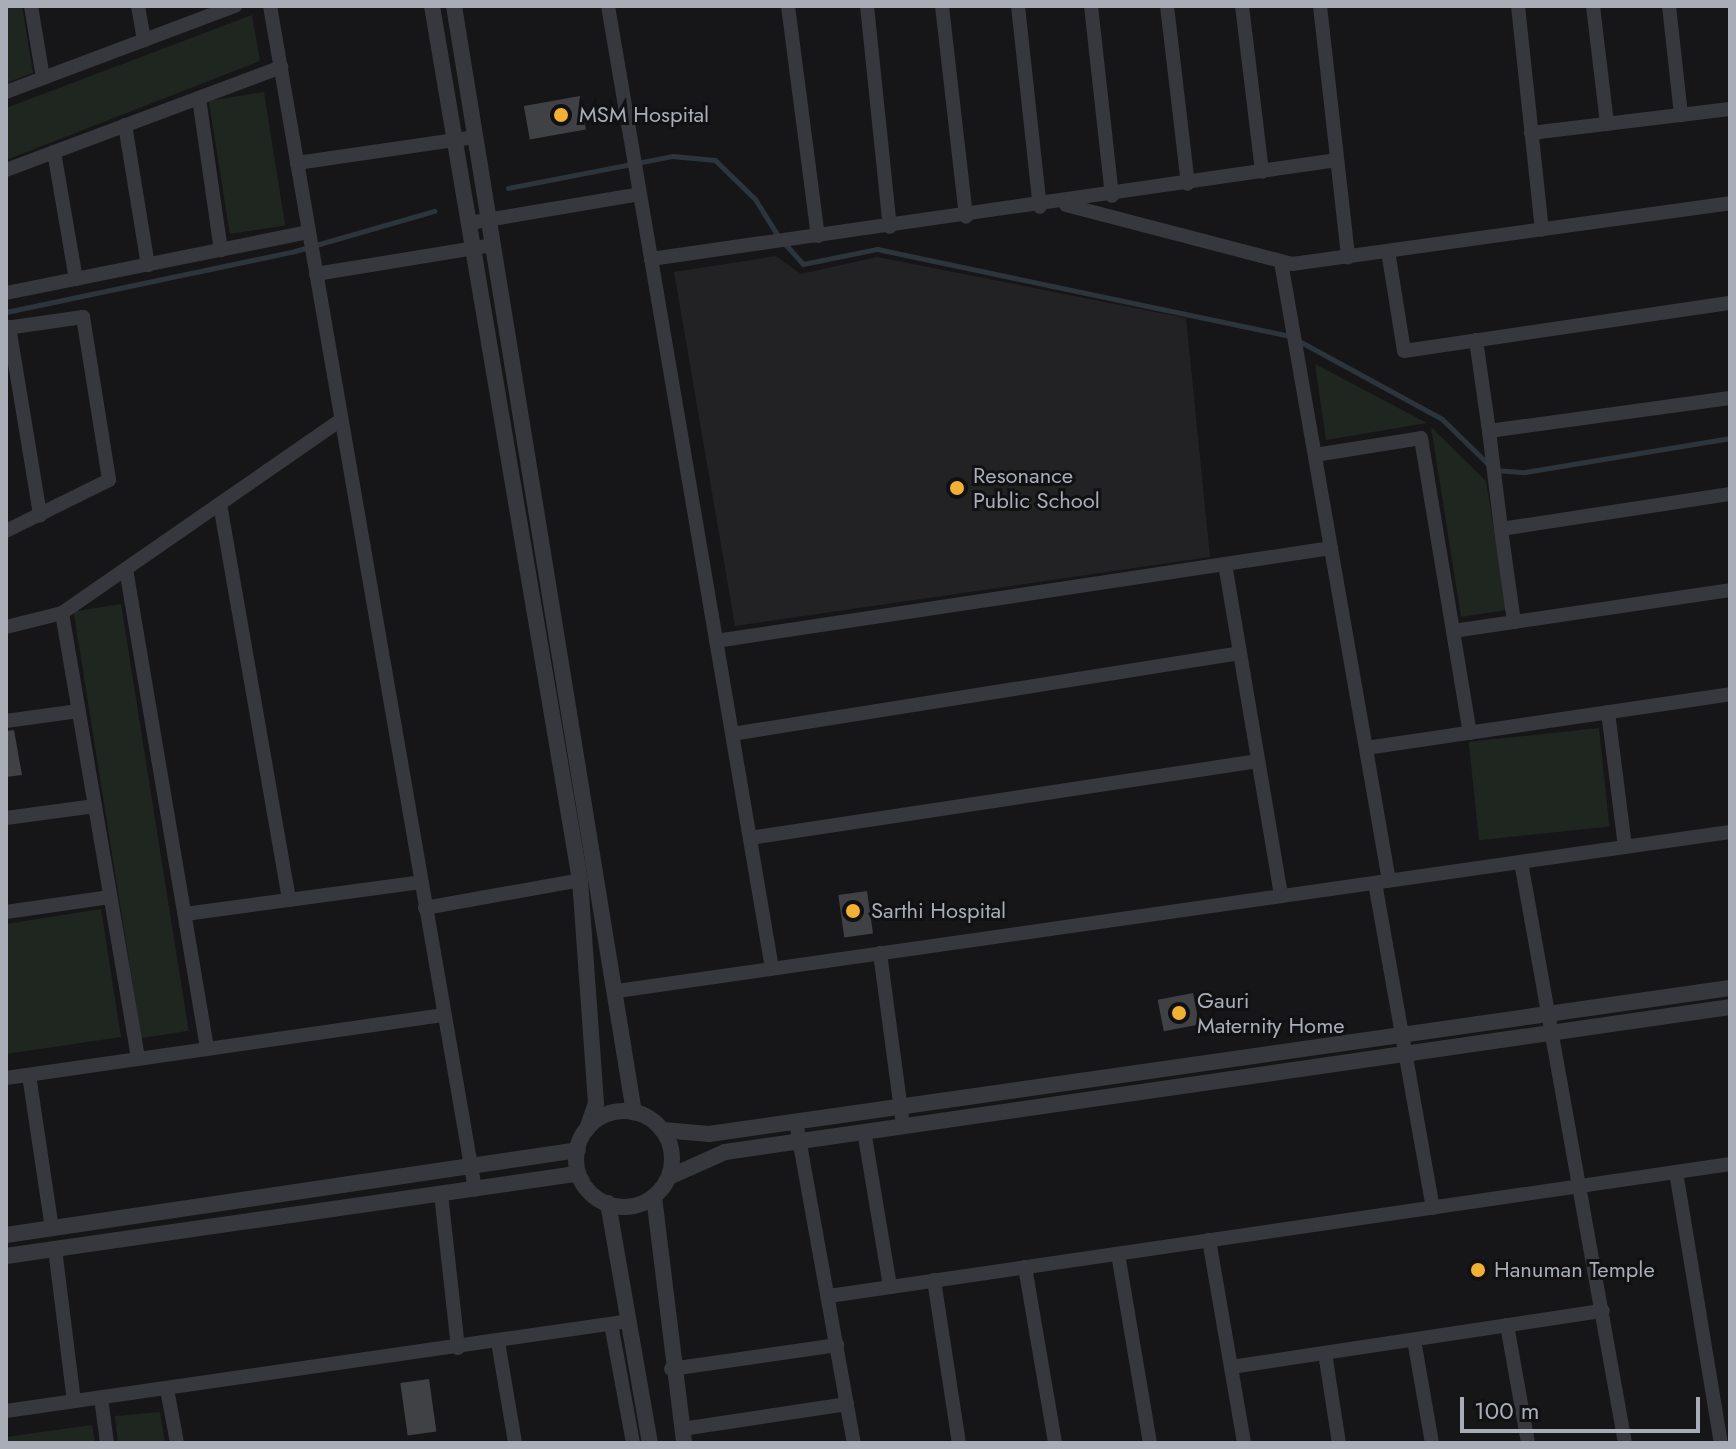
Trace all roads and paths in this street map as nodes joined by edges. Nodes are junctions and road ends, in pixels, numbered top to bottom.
1 (31, 6) edge
2 (138, 6) edge
3 (235, 6) edge
4 (270, 6) edge
5 (432, 6) edge
6 (454, 6) edge
7 (608, 6) edge
8 (788, 6) edge
9 (867, 6) edge
10 (942, 6) edge
11 (1018, 6) edge
12 (1091, 6) edge
13 (1167, 6) edge
14 (1242, 6) edge
15 (1320, 6) edge
16 (1518, 6) edge
17 (1593, 6) edge
18 (1669, 6) edge
19 (144, 40) junction
20 (281, 67) junction
21 (43, 78) junction
22 (6, 92) edge
23 (199, 98) junction
24 (1730, 109) edge
25 (1681, 115) junction
26 (1607, 124) junction
27 (125, 125) junction
28 (1531, 133) junction
29 (476, 137) junction
30 (455, 140) junction
31 (54, 152) junction
32 (1337, 160) junction
33 (297, 163) junction
34 (6, 170) edge
35 (1262, 172) junction
36 (1188, 184) junction
37 (640, 194) junction
38 (1112, 196) junction
39 (1730, 203) edge
40 (1061, 204) junction
41 (1040, 207) junction
42 (966, 217) junction
43 (490, 219) junction
44 (469, 223) junction
45 (890, 227) junction
46 (1542, 230) junction
47 (818, 236) junction
48 (310, 242) junction
49 (494, 245) junction
50 (474, 249) junction
51 (221, 250) junction
52 (1388, 251) junction
53 (1348, 257) junction
54 (651, 259) junction
55 (1281, 262) junction
56 (148, 265) junction
57 (316, 274) junction
58 (76, 279) junction
59 (6, 293) edge
60 (1730, 303) edge
61 (8, 327) edge
62 (1476, 340) junction
63 (1730, 398) edge
64 (341, 420) junction
65 (1489, 431) junction
66 (1315, 455) junction
67 (1730, 494) edge
68 (220, 504) junction
69 (40, 515) junction
70 (1501, 529) junction
71 (6, 531) edge
72 (1331, 548) junction
73 (1225, 564) junction
74 (126, 569) junction
75 (1730, 590) edge
76 (62, 613) junction
77 (1514, 622) junction
78 (6, 627) edge
79 (1453, 631) junction
80 (716, 641) junction
81 (1240, 653) junction
82 (1730, 694) edge
83 (78, 711) junction
84 (1608, 712) junction
85 (6, 721) edge
86 (1470, 733) junction
87 (732, 734) junction
88 (1366, 748) junction
89 (1258, 761) junction
90 (95, 806) junction
91 (6, 818) edge
92 (1730, 832) edge
93 (750, 838) junction
94 (1625, 847) junction
95 (1521, 862) junction
96 (580, 880) junction
97 (421, 882) junction
98 (1382, 882) junction
99 (1281, 896) junction
100 (110, 897) junction
101 (289, 900) junction
102 (425, 908) junction
103 (6, 912) edge
104 (185, 914) junction
105 (880, 953) junction
106 (772, 968) junction
107 (1730, 988) edge
108 (617, 991) junction
109 (1730, 1007) edge
110 (1549, 1014) junction
111 (444, 1015) junction
112 (1552, 1033) junction
113 (1399, 1035) junction
114 (207, 1049) junction
115 (1403, 1054) junction
116 (138, 1059) junction
117 (29, 1075) junction
118 (6, 1078) edge
119 (901, 1106) junction
120 (634, 1112) junction
121 (796, 1122) junction
122 (903, 1125) junction
123 (587, 1129) junction
124 (663, 1130) junction
125 (864, 1131) junction
126 (800, 1141) junction
127 (578, 1150) junction
128 (1730, 1164) edge
129 (471, 1168) junction
130 (1676, 1172) junction
131 (669, 1177) junction
132 (582, 1181) junction
133 (1582, 1186) junction
134 (475, 1189) junction
135 (441, 1194) junction
136 (654, 1197) junction
137 (608, 1203) junction
138 (1433, 1208) junction
139 (52, 1229) junction
140 (6, 1235) edge
141 (1209, 1240) junction
142 (55, 1249) junction
143 (1118, 1254) junction
144 (6, 1256) edge
145 (1025, 1267) junction
146 (934, 1280) junction
147 (890, 1287) junction
148 (829, 1296) junction
149 (1603, 1311) junction
150 (629, 1321) junction
151 (611, 1324) junction
152 (1507, 1325) junction
153 (1414, 1340) junction
154 (498, 1342) junction
155 (837, 1345) junction
156 (458, 1348) junction
157 (1325, 1353) junction
158 (1231, 1367) junction
159 (671, 1369) junction
160 (167, 1389) junction
161 (101, 1398) junction
162 (74, 1401) junction
163 (847, 1404) junction
164 (6, 1411) edge
165 (683, 1436) edge
166 (107, 1443) edge
167 (177, 1443) edge
168 (515, 1443) edge
169 (633, 1443) edge
170 (650, 1443) edge
171 (854, 1443) edge
172 (959, 1443) edge
173 (1055, 1443) edge
174 (1150, 1443) edge
175 (1244, 1443) edge
176 (1339, 1443) edge
177 (1432, 1443) edge
178 (1528, 1443) edge
179 (1625, 1443) edge
180 (1721, 1443) edge

1 - 21 street
2 - 19 street
3 - 19 street
4 - 20 street
5 - 30 street
6 - 29 street
7 - 37 street
8 - 47 street
9 - 45 street
10 - 42 street
11 - 41 street
12 - 38 street
13 - 36 street
14 - 35 street
15 - 32 street
16 - 28 street
17 - 26 street
18 - 25 street
19 - 21 street
20 - 23 street
20 - 33 street
21 - 22 street
23 - 27 street
23 - 51 street
24 - 25 street
25 - 26 street
26 - 28 street
27 - 31 street
27 - 56 street
28 - 46 street
29 - 30 street
29 - 43 street
30 - 33 street
30 - 44 street
31 - 34 street
31 - 58 street
32 - 35 street
32 - 53 street
33 - 48 street
35 - 36 street
36 - 38 street
37 - 43 street
37 - 54 street
38 - 40 street
39 - 46 street
40 - 41 street
40 - 55 street
41 - 42 street
42 - 45 street
43 - 44 street
43 - 49 street
44 - 50 street
45 - 47 street
46 - 52 street
47 - 54 street
48 - 51 street
48 - 57 street
49 - 50 street
49 - 108 street
50 - 57 street
50 - 96 street
51 - 56 street
52 - 53 street
52 - 62 street
53 - 55 street
54 - 80 street
55 - 66 street
56 - 58 street
57 - 64 street
58 - 59 street
60 - 62 street
61 - 69 street
61 - 69 street
62 - 65 street
63 - 65 street
64 - 68 street
64 - 97 street
65 - 70 street
66 - 72 street
66 - 79 street
67 - 70 street
68 - 74 street
68 - 101 street
69 - 71 street
70 - 77 street
72 - 73 street
72 - 88 street
73 - 80 street
73 - 81 street
74 - 76 street
74 - 104 street
75 - 77 street
76 - 78 street
76 - 83 street
77 - 79 street
79 - 86 street
80 - 87 street
81 - 87 street
81 - 89 street
82 - 84 street
83 - 85 street
83 - 90 street
84 - 86 street
84 - 94 street
86 - 88 street
87 - 93 street
88 - 98 street
89 - 93 street
89 - 99 street
90 - 91 street
90 - 100 street
92 - 94 street
93 - 106 street
94 - 95 street
95 - 98 street
95 - 110 street
96 - 102 street
96 - 123 street
97 - 101 street
97 - 102 street
98 - 99 street
98 - 113 street
99 - 105 street
100 - 103 street
100 - 116 street
101 - 104 street
102 - 111 street
104 - 114 street
105 - 106 street
105 - 119 street
106 - 108 street
107 - 110 street
108 - 120 street
109 - 112 street
110 - 112 street
110 - 113 street
111 - 114 street
111 - 129 street
112 - 115 street
112 - 133 street
113 - 115 street
113 - 119 street
114 - 116 street
115 - 122 street
115 - 138 street
116 - 117 street
117 - 118 street
117 - 139 street
119 - 121 street
119 - 122 street
120 - 123 street
120 - 124 street
121 - 124 street
121 - 126 street
122 - 125 street
123 - 127 street
124 - 131 street
125 - 126 street
125 - 147 street
126 - 131 street
126 - 148 street
127 - 129 street
127 - 132 street
128 - 130 street
129 - 134 street
129 - 139 street
130 - 133 street
130 - 180 street
131 - 136 street
132 - 134 street
132 - 137 street
133 - 138 street
133 - 149 street
134 - 135 street
135 - 142 street
135 - 156 street
136 - 137 street
136 - 159 street
137 - 150 street
138 - 141 street
139 - 140 street
141 - 143 street
141 - 158 street
142 - 144 street
142 - 162 street
143 - 145 street
143 - 174 street
145 - 146 street
145 - 173 street
146 - 147 street
146 - 172 street
147 - 148 street
148 - 155 street
149 - 152 street
149 - 179 street
150 - 151 street
150 - 170 street
151 - 154 street
151 - 169 street
152 - 153 street
152 - 178 street
153 - 157 street
153 - 177 street
154 - 156 street
154 - 168 street
155 - 159 street
155 - 163 street
156 - 160 street
157 - 158 street
157 - 176 street
158 - 175 street
159 - 165 street
160 - 161 street
160 - 167 street
161 - 162 street
161 - 166 street
162 - 164 street
163 - 165 street
163 - 171 street

